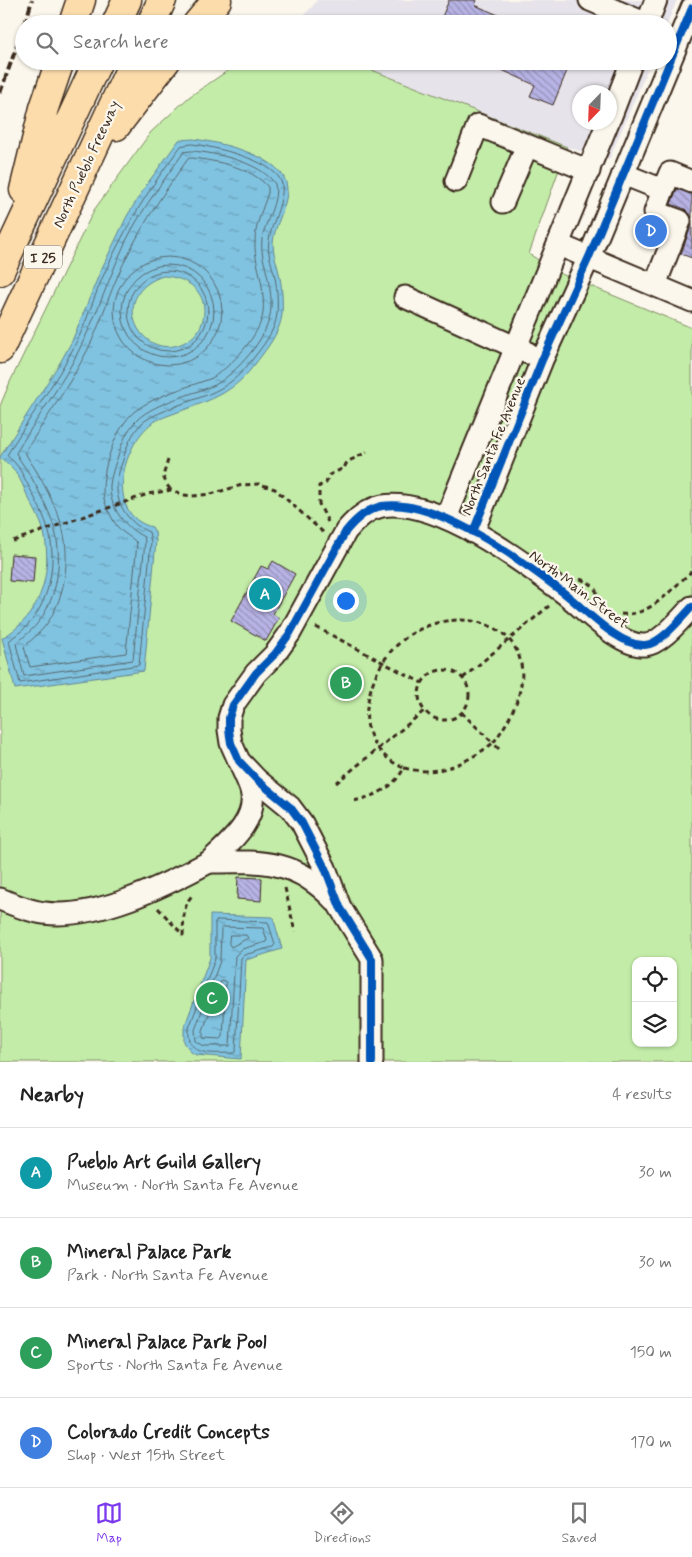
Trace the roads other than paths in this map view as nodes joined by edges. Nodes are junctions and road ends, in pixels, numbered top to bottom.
1 (81, 0) edge
2 (127, 0) edge
3 (162, 0) edge
4 (217, 0) edge
5 (590, 0) edge
6 (656, 0) edge
7 (692, 8) edge
8 (76, 15) edge
9 (120, 15) edge
10 (155, 15) edge
11 (204, 15) edge
12 (626, 15) edge
13 (650, 15) edge
14 (677, 44) edge
15 (57, 70) edge
16 (94, 70) edge
17 (130, 70) edge
18 (159, 70) edge
19 (629, 70) edge
20 (666, 70) edge
21 (617, 100) edge
22 (605, 130) edge
23 (527, 146) junction
24 (86, 164) junction
25 (589, 171) junction
26 (623, 174) junction
27 (456, 181) dead end
28 (692, 182) edge
29 (663, 190) junction
30 (503, 202) dead end
31 (11, 245) junction
32 (559, 245) junction
33 (588, 257) junction
34 (0, 271) edge
35 (655, 285) junction
36 (406, 297) dead end
37 (692, 301) edge
38 (517, 348) junction
39 (0, 349) edge
40 (542, 360) junction
41 (446, 518) junction
42 (473, 532) junction
43 (692, 607) edge
44 (239, 761) junction
45 (209, 862) junction
46 (0, 899) edge
47 (340, 907) junction
48 (372, 1062) edge

1 - 8 highway
2 - 9 highway
3 - 10 highway
4 - 11 highway
5 - 12 street
6 - 13 street
7 - 14 street, North Santa Fe Avenue
15 - 31 highway
16 - 31 highway, I 25
17 - 24 highway, North Pueblo Freeway / I 25
18 - 24 highway
19 - 21 street
20 - 26 street, North Santa Fe Avenue
22 - 25 street, North Santa Fe Avenue
23 - 25 street
23 - 27 street
23 - 30 street
24 - 39 highway, North Pueblo Freeway / I 25
25 - 32 street, North Santa Fe Avenue
26 - 29 street
26 - 33 street, North Santa Fe Avenue
28 - 29 street
29 - 35 street
31 - 34 highway, I 25
32 - 33 street
32 - 38 street, North Santa Fe Avenue
33 - 35 street
33 - 40 street, North Santa Fe Avenue
35 - 37 street
36 - 38 street
38 - 40 street
38 - 41 street, North Santa Fe Avenue
40 - 42 street, North Santa Fe Avenue
41 - 42 street, North Santa Fe Avenue
41 - 44 street, North Santa Fe Avenue
42 - 43 street, North Main Street
44 - 45 street, North Santa Fe Avenue
44 - 47 street, North Santa Fe Avenue
45 - 46 street
45 - 47 street, North Santa Fe Avenue
47 - 48 street, North Santa Fe Avenue

